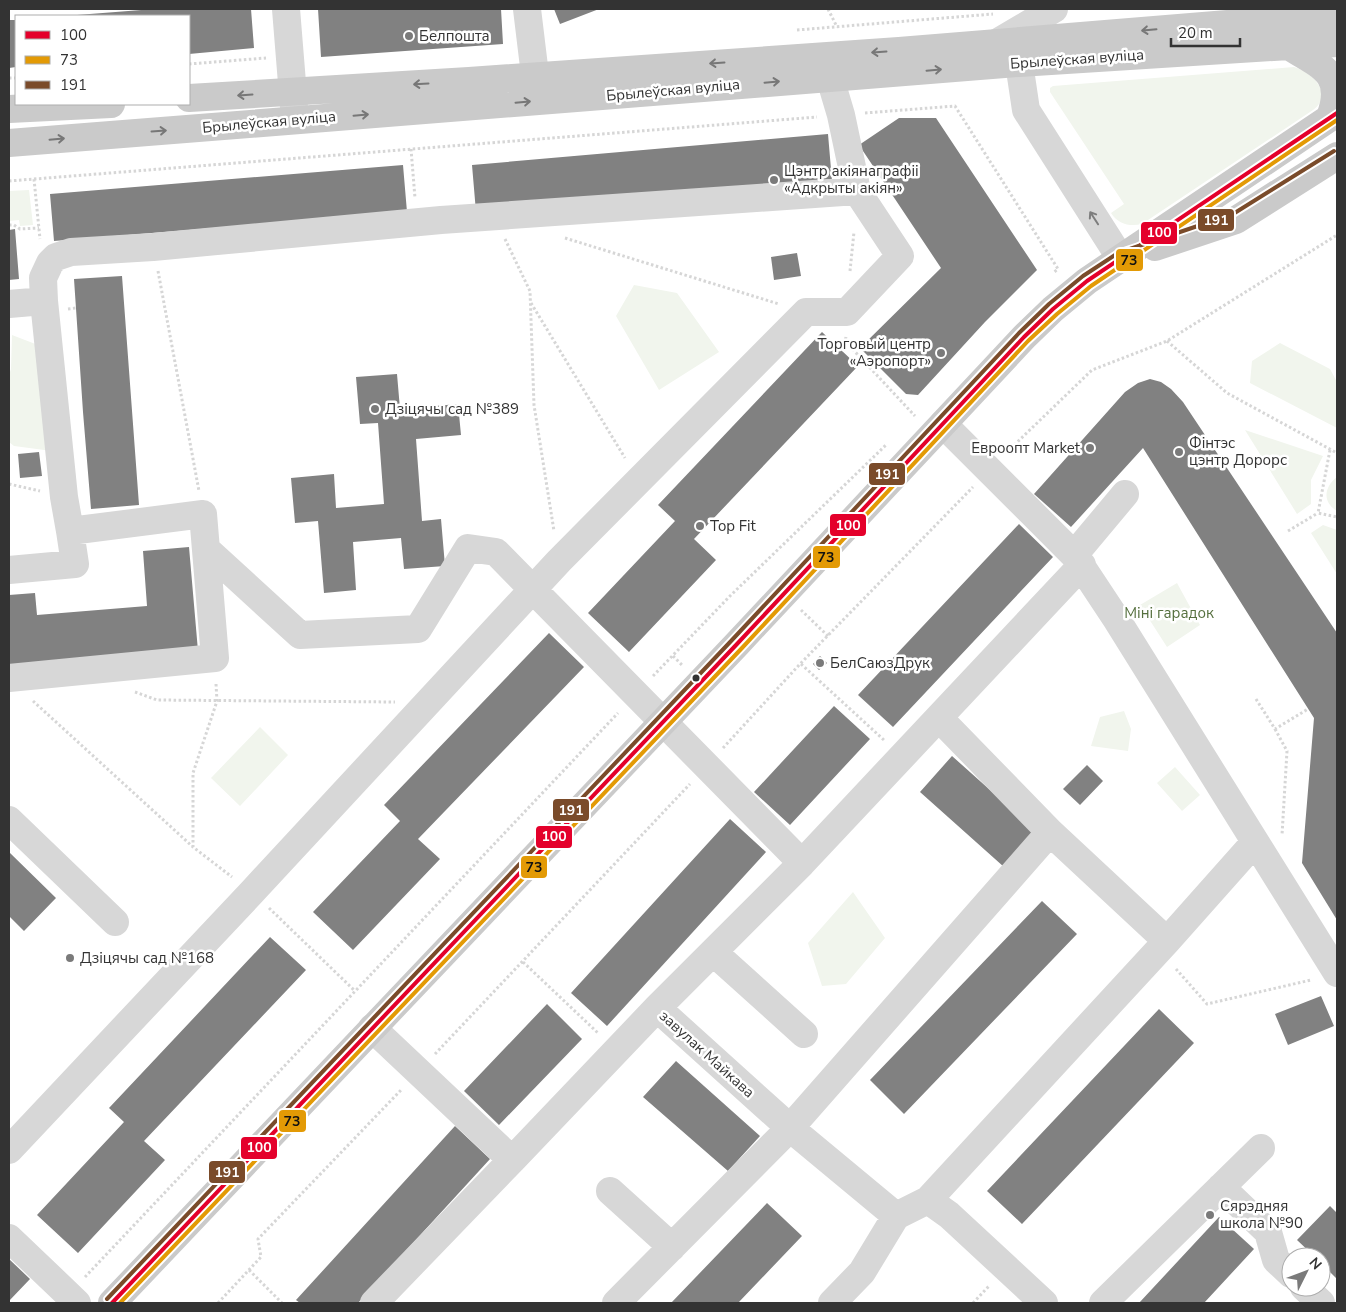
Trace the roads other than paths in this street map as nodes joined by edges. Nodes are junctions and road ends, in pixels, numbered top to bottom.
1 (286, 9) edge
2 (527, 9) edge
3 (1054, 9) edge
4 (1337, 15) edge
5 (998, 42) junction
6 (1337, 43) edge
7 (1290, 47) junction
8 (1019, 62) junction
9 (534, 75) junction
10 (830, 78) junction
11 (293, 91) junction
12 (190, 98) edge
13 (91, 105) edge
14 (9, 109) edge
15 (1334, 115) edge
16 (295, 120) junction
17 (9, 143) edge
18 (1337, 156) edge
19 (857, 191) junction
20 (1121, 259) junction
21 (44, 300) junction
22 (9, 304) edge
23 (943, 424) junction
24 (1125, 494) dead end
25 (70, 532) junction
26 (206, 549) junction
27 (1078, 560) junction
28 (9, 570) edge
29 (532, 590) junction
30 (9, 678) edge
31 (939, 718) junction
32 (663, 722) junction
33 (9, 820) edge
34 (1050, 832) junction
35 (1254, 842) junction
36 (802, 863) junction
37 (114, 922) dead end
38 (713, 952) junction
39 (1169, 953) junction
40 (1328, 976) edge
41 (657, 1008) junction
42 (372, 1028) junction
43 (804, 1034) dead end
44 (790, 1128) junction
45 (1261, 1148) dead end
46 (9, 1150) edge
47 (512, 1160) junction
48 (1221, 1187) junction
49 (610, 1191) dead end
50 (928, 1200) junction
51 (896, 1216) junction
52 (9, 1238) edge
53 (672, 1247) junction
54 (1281, 1265) edge
55 (77, 1303) edge
56 (112, 1303) edge
57 (374, 1303) edge
58 (616, 1303) edge
59 (832, 1303) edge
60 (1044, 1303) edge
61 (1103, 1303) edge

1 - 11 street
2 - 9 street
3 - 5 street
4 -> 5 main road, Брылеўская вуліца
5 -> 9 main road, Брылеўская вуліца
6 - 7 main road, Брылеўская вуліца
7 - 8 main road, Брылеўская вуліца
7 - 15 main road
10 -> 8 main road, Брылеўская вуліца
20 -> 8 street
9 -> 11 main road, Брылеўская вуліца
16 -> 10 main road, Брылеўская вуліца
10 - 19 street
11 -> 12 main road, Брылеўская вуліца
11 - 16 street
13 - 14 main road
15 - 20 main road
17 -> 16 main road, Брылеўская вуліца
18 - 20 main road
19 - 21 street
19 - 29 street
20 - 23 main road
21 - 22 street
21 - 25 street
23 - 27 street
23 - 32 main road
24 - 27 street
25 - 26 street
25 - 28 street
26 - 29 street
26 - 30 street
27 - 31 street
27 - 35 street
29 - 32 street
29 - 46 street
31 - 34 street
31 - 36 street
32 - 36 street
32 - 42 main road
33 - 37 street
34 - 39 street
34 - 44 street
35 - 39 street
35 - 40 street
36 - 38 street
38 - 41 street
38 - 43 street
39 - 50 street
41 - 44 street, завулак Майкава
41 - 47 street, завулак Майкава
42 - 47 street
42 - 56 main road
44 - 51 street, завулак Майкава
44 - 53 street
45 - 48 street
47 - 57 street, завулак Майкава
48 - 54 street
48 - 61 street
49 - 53 street
50 - 51 street
50 - 60 street
51 - 59 street
52 - 55 street
53 - 58 street

